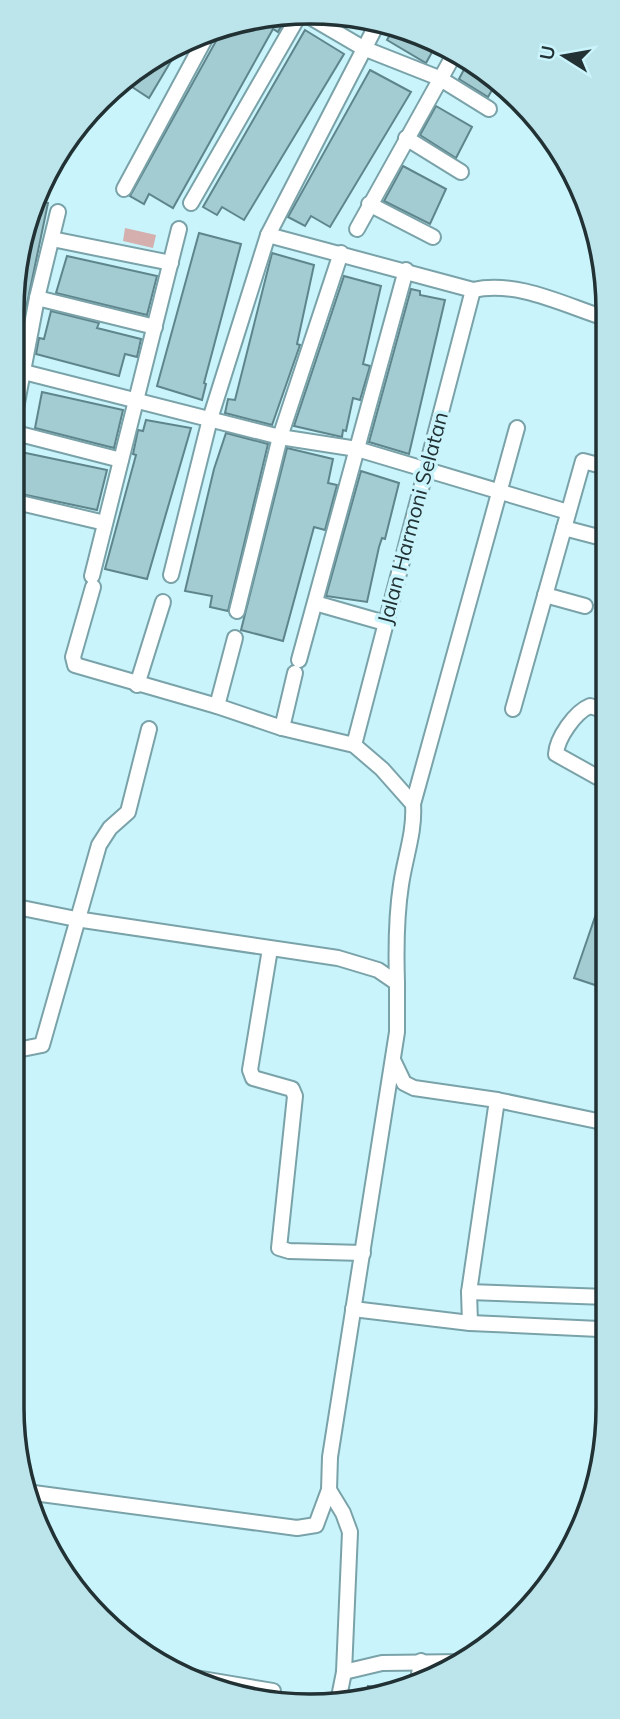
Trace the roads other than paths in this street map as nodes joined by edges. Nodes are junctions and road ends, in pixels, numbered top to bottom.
1 (293, 25) edge
2 (323, 25) edge
3 (373, 31) edge
4 (201, 46) edge
5 (363, 48) junction
6 (450, 61) edge
7 (439, 78) junction
8 (489, 109) dead end
9 (406, 138) junction
10 (461, 172) dead end
11 (124, 188) dead end
12 (191, 203) dead end
13 (369, 204) junction
14 (58, 212) dead end
15 (179, 229) dead end
16 (357, 229) dead end
17 (268, 235) junction
18 (433, 237) dead end
19 (52, 239) junction
20 (341, 253) junction
21 (171, 263) junction
22 (406, 270) junction
23 (473, 290) junction
24 (37, 298) junction
25 (596, 315) edge
26 (155, 327) junction
27 (24, 347) edge
28 (24, 372) edge
29 (136, 400) junction
30 (210, 419) junction
31 (517, 428) dead end
32 (24, 433) edge
33 (281, 437) junction
34 (356, 449) junction
35 (121, 460) junction
36 (596, 464) edge
37 (427, 470) junction
38 (499, 491) junction
39 (24, 504) edge
40 (568, 512) junction
41 (106, 523) junction
42 (564, 528) junction
43 (596, 536) edge
44 (170, 575) dead end
45 (545, 595) junction
46 (163, 602) dead end
47 (314, 603) junction
48 (585, 606) dead end
49 (237, 611) dead end
50 (385, 623) junction
51 (235, 638) dead end
52 (137, 685) junction
53 (217, 706) junction
54 (596, 708) edge
55 (513, 709) dead end
56 (149, 729) dead end
57 (282, 729) junction
58 (354, 745) junction
59 (596, 776) edge
60 (413, 804) junction
61 (24, 908) edge
62 (76, 919) junction
63 (270, 949) junction
64 (397, 983) junction
65 (24, 1049) edge
66 (392, 1055) junction
67 (497, 1100) junction
68 (596, 1121) edge
69 (363, 1253) junction
70 (469, 1292) junction
71 (596, 1297) edge
72 (353, 1309) junction
73 (470, 1323) junction
74 (596, 1329) edge
75 (329, 1490) junction
76 (38, 1494) edge
77 (421, 1661) junction
78 (443, 1662) edge
79 (344, 1672) junction
80 (419, 1673) edge
81 (243, 1686) edge
82 (273, 1692) edge
83 (340, 1693) edge

1 - 12 street
2 - 5 street
3 - 5 street
4 - 11 street
5 - 7 street
5 - 17 street
6 - 7 street
7 - 8 street
7 - 9 street
9 - 10 street
9 - 13 street
13 - 16 street
13 - 18 street
14 - 19 street
15 - 21 street
17 - 20 street
17 - 30 street
19 - 21 street
19 - 24 street
20 - 22 street
20 - 33 street
21 - 26 street
22 - 23 street
22 - 34 street
23 - 25 street
23 - 37 street, Jalan Harmoni Selatan
24 - 26 street
24 - 27 street
26 - 29 street
28 - 29 street
29 - 30 street
29 - 35 street
30 - 33 street
30 - 44 street
31 - 38 street
32 - 35 street
33 - 34 street
33 - 49 street
34 - 37 street
34 - 47 street
35 - 41 street
36 - 40 street
37 - 38 street
37 - 50 street, Jalan Harmoni Selatan
38 - 40 street
38 - 60 street
39 - 41 street
40 - 42 street
41 - 52 street
42 - 43 street
42 - 45 street
45 - 48 street
45 - 55 street
46 - 52 street
47 - 50 street
47 - 57 street
50 - 58 street, Jalan Harmoni Selatan
51 - 53 street
52 - 53 street
53 - 57 street
54 - 59 street
56 - 62 street
57 - 58 street
58 - 60 street
60 - 64 street
61 - 62 street
62 - 63 street
62 - 65 street
63 - 64 street
63 - 69 street
64 - 66 street
66 - 67 street
66 - 69 street
67 - 68 street
67 - 70 street
69 - 72 street
70 - 71 street
70 - 73 street
72 - 73 street
72 - 75 street
73 - 74 street
75 - 76 street
75 - 79 street
77 - 78 street
77 - 79 street
77 - 80 street
79 - 83 street
81 - 82 street

